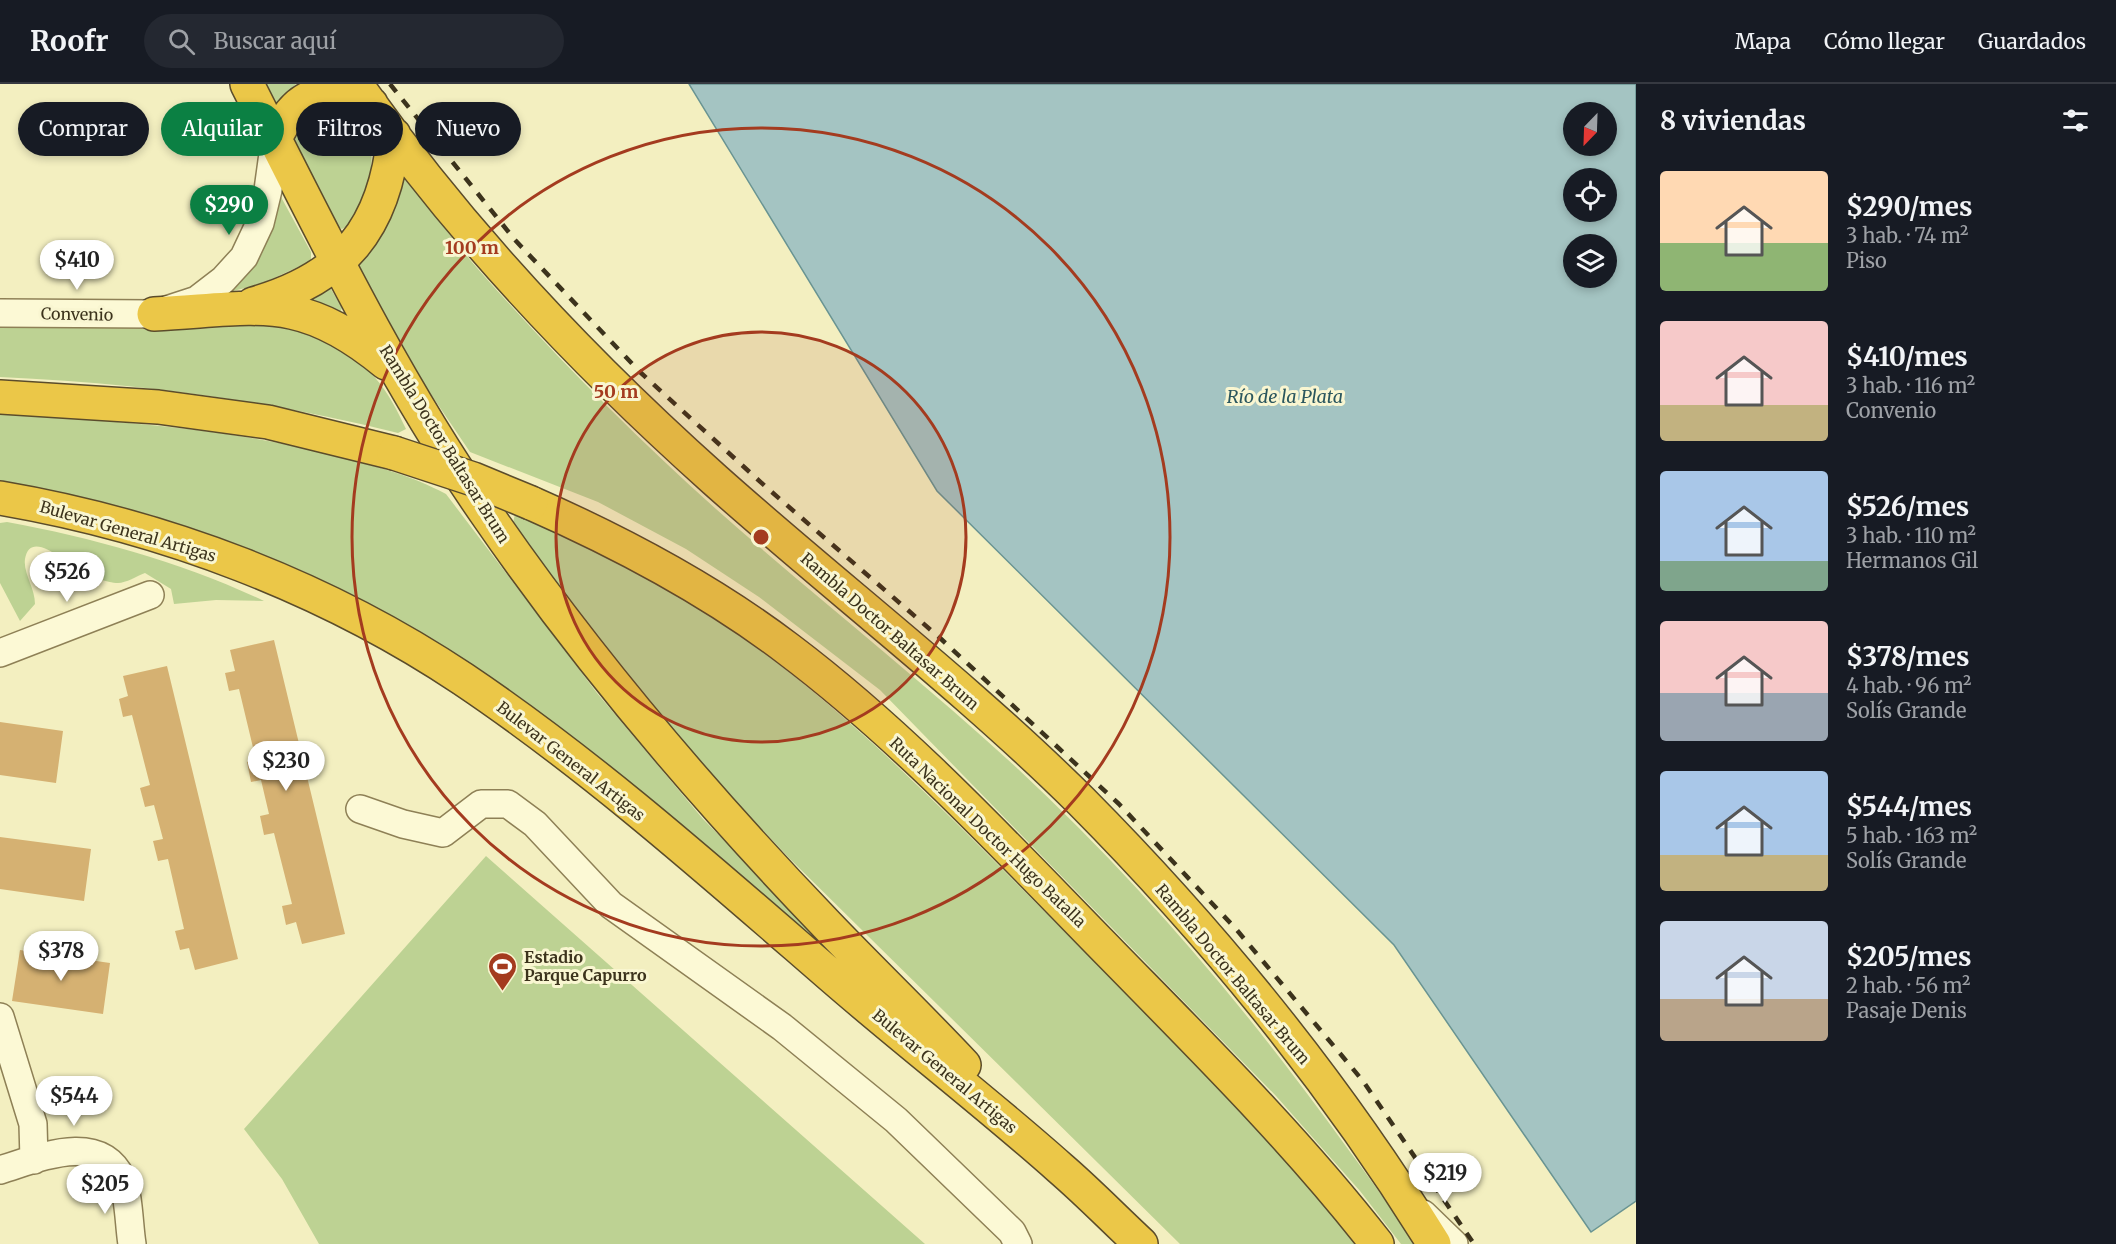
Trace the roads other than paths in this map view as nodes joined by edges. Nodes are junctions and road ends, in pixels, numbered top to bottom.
1 (247, 84) edge
2 (364, 94) edge
3 (256, 102) edge
4 (284, 120) edge
5 (403, 146) edge
6 (273, 156) edge
7 (284, 156) edge
8 (393, 156) edge
9 (337, 263) junction
10 (243, 307) junction
11 (0, 313) edge
12 (154, 314) junction
13 (394, 370) junction
14 (0, 398) edge
15 (0, 498) edge
16 (150, 594) dead end
17 (0, 653) edge
18 (360, 809) dead end
19 (0, 1017) edge
20 (34, 1160) junction
21 (1060, 1167) junction
22 (0, 1170) edge
23 (1404, 1196) junction
24 (132, 1244) edge
25 (1018, 1244) edge
26 (1141, 1244) edge
27 (1377, 1244) edge
28 (1434, 1244) edge
29 (1454, 1244) edge

1 - 3 highway, Rambla Doctor Baltasar Brum
2 - 4 highway
5 - 23 highway, Rambla Doctor Baltasar Brum
6 - 12 street, Convenio
7 - 9 highway, Rambla Doctor Baltasar Brum
8 - 9 highway
9 - 10 highway
9 - 13 highway, Rambla Doctor Baltasar Brum
10 - 12 highway
10 - 13 highway
11 - 12 street, Convenio
13 - 21 highway, Rambla Doctor Baltasar Brum
14 - 27 highway, Ruta Nacional Doctor Hugo Batalla, bridge
15 - 21 highway, Bulevar General Artigas
16 - 17 street
18 - 25 street
19 - 20 street
20 - 22 street
20 - 24 street
21 - 26 highway
23 - 28 highway, Rambla Doctor Baltasar Brum
23 - 29 street, Rambla Doctor Baltasar Brum

